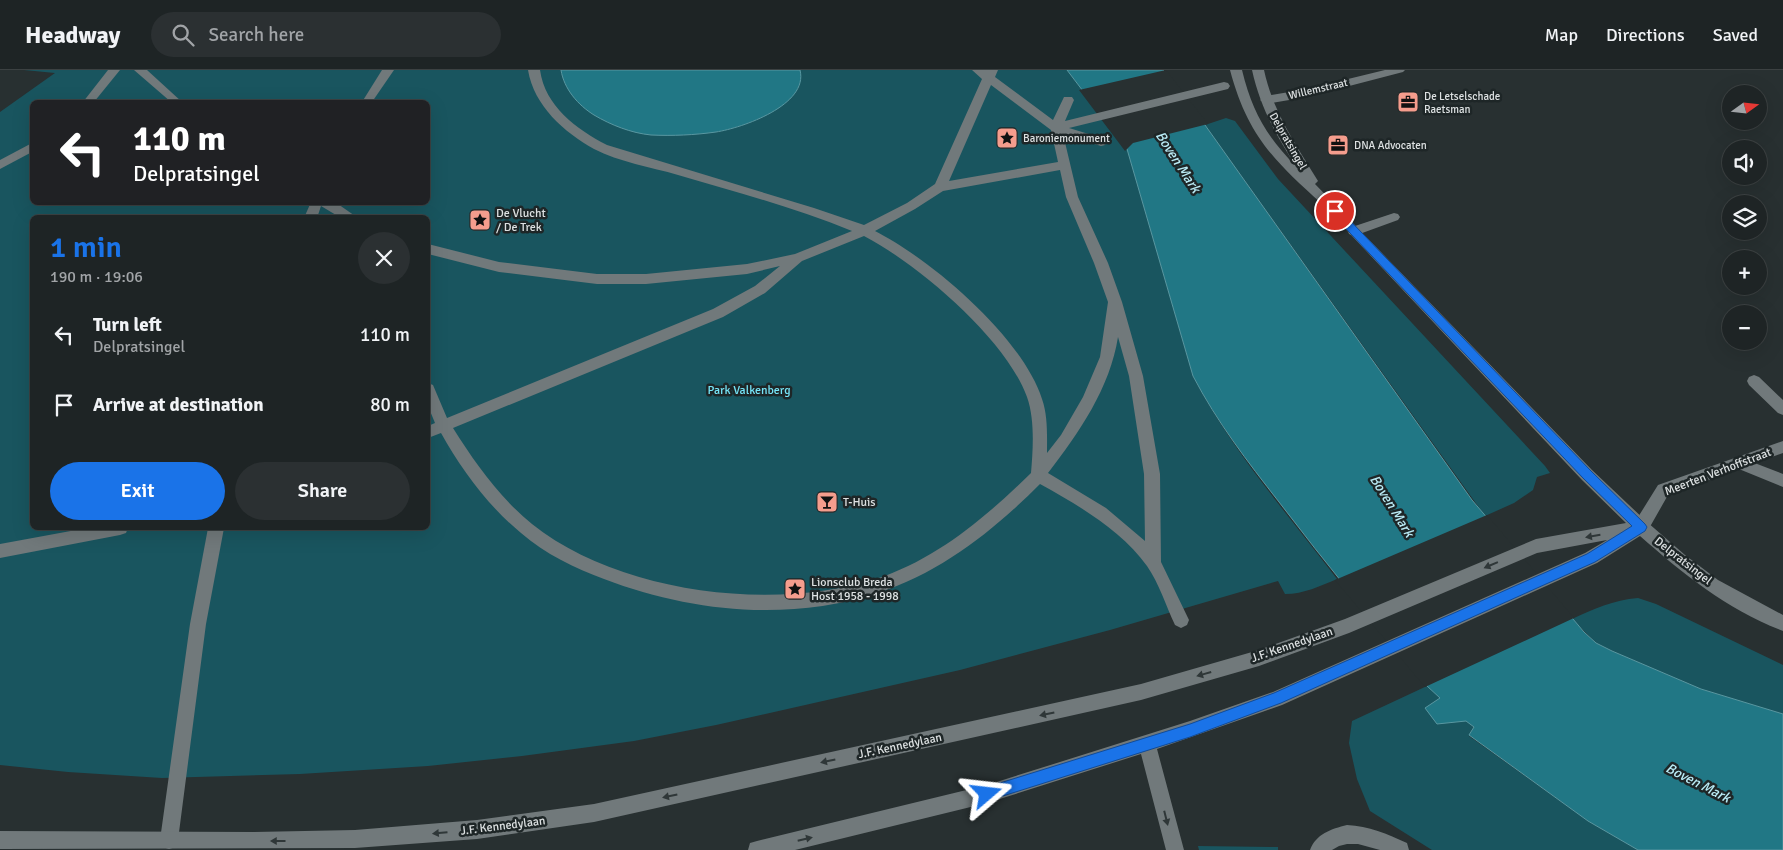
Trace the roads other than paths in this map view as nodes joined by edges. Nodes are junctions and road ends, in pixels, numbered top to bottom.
1 (114, 70) edge
2 (140, 70) edge
3 (388, 70) edge
4 (534, 70) edge
5 (978, 70) edge
6 (1399, 70) edge
7 (990, 74) edge
8 (1259, 74) edge
9 (1237, 76) edge
10 (1224, 86) dead end
11 (90, 100) edge
12 (175, 100) edge
13 (368, 100) edge
14 (1068, 100) dead end
15 (1266, 100) junction
16 (1056, 128) junction
17 (1101, 142) dead end
18 (30, 147) edge
19 (0, 165) edge
20 (1066, 165) junction
21 (940, 187) junction
22 (1325, 200) junction
23 (329, 205) edge
24 (347, 215) edge
25 (1394, 217) dead end
26 (864, 231) junction
27 (1354, 231) junction
28 (430, 250) edge
29 (797, 258) junction
30 (1115, 302) junction
31 (1754, 381) dead end
32 (430, 394) edge
33 (1783, 410) edge
34 (444, 426) junction
35 (430, 431) edge
36 (1783, 447) edge
37 (1739, 463) junction
38 (1038, 475) junction
39 (1783, 481) edge
40 (1641, 527) junction
41 (110, 530) edge
42 (216, 530) edge
43 (0, 551) edge
44 (1153, 562) junction
45 (1182, 620) dead end
46 (1783, 623) edge
47 (1147, 744) junction
48 (0, 840) edge
49 (170, 840) junction
50 (404, 843) edge
51 (757, 850) edge
52 (1174, 850) edge
53 (1320, 850) edge
54 (1400, 850) edge

1 - 11 street
2 - 12 street
3 - 13 street
4 - 26 street
5 - 7 street
6 - 15 street, Willemstraat
7 - 16 street
7 - 21 street
8 - 15 street, Delpratsingel
9 - 22 street, Delpratsingel
10 - 16 street
14 - 16 street
15 - 22 street, Delpratsingel
16 - 17 street
16 - 20 street
18 - 19 street
20 - 21 street
20 - 30 street
21 - 26 street
22 - 27 street, Delpratsingel
23 - 24 street
25 - 27 street
26 - 29 street
26 - 38 street
27 - 40 street, Delpratsingel
28 - 29 street
29 - 34 street
30 - 38 street
30 - 44 street
31 - 33 street
32 - 34 street
34 - 35 street
34 - 38 street
36 - 37 street, Meerten Verhoffstraat
37 - 39 street
37 - 40 street, Meerten Verhoffstraat
38 - 44 street
40 - 46 street, Delpratsingel
40 - 47 street
40 -> 50 street, J.F. Kennedylaan
41 - 43 street
42 - 49 street
44 - 45 street
51 -> 47 street
47 -> 52 street
48 - 49 street, J.F. Kennedylaan
50 -> 49 street, J.F. Kennedylaan
53 - 54 street

